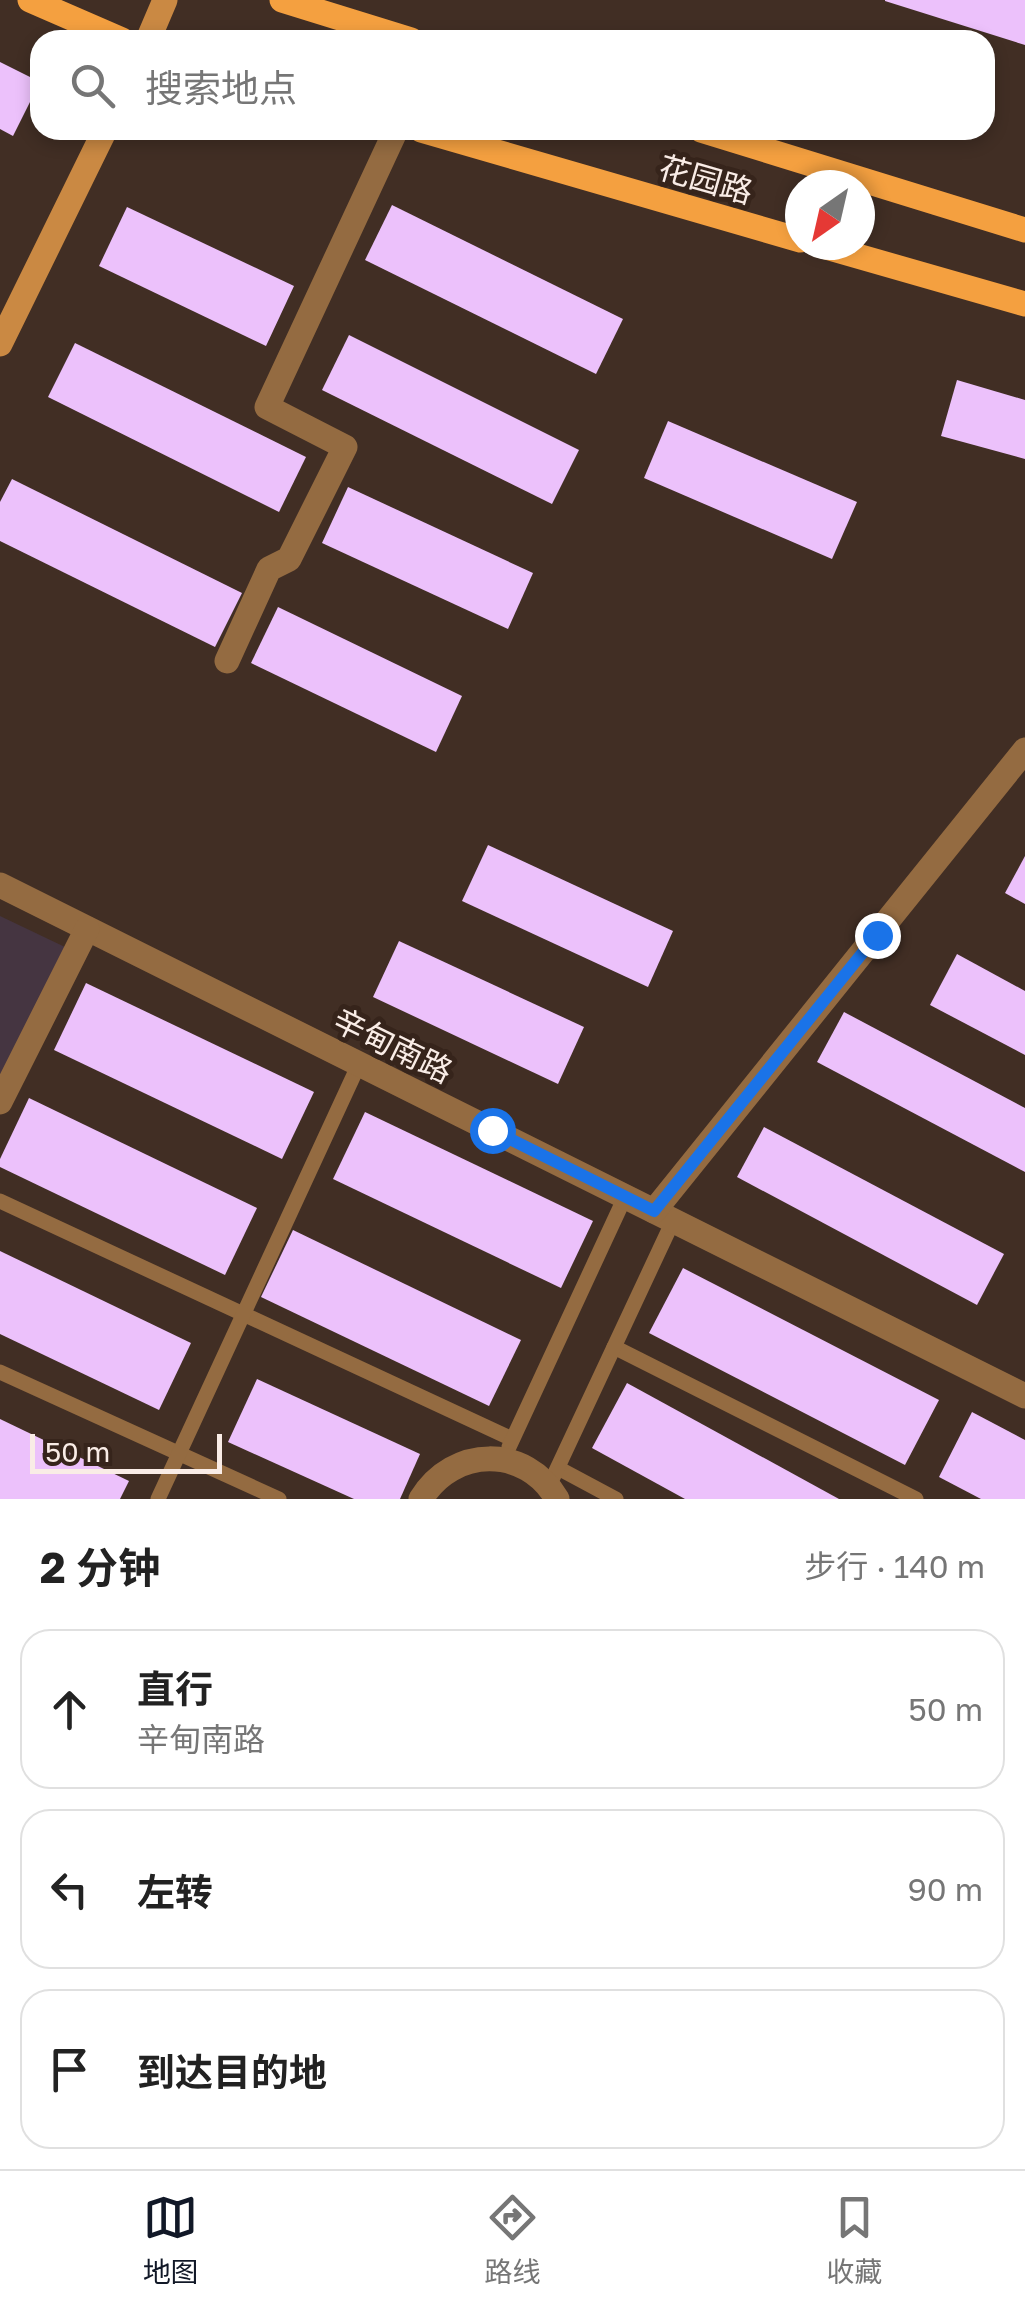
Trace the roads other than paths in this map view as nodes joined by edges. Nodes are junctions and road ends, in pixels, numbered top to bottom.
1 (30, 0) edge
2 (165, 0) edge
3 (282, 0) edge
4 (99, 30) edge
5 (152, 30) edge
6 (380, 30) edge
7 (100, 140) edge
8 (391, 140) edge
9 (455, 140) edge
10 (733, 140) edge
11 (1025, 230) edge
12 (785, 236) edge
13 (871, 260) edge
14 (1025, 304) edge
15 (0, 344) edge
16 (227, 661) dead end
17 (1025, 750) edge
18 (0, 885) edge
19 (87, 929) junction
20 (359, 1064) junction
21 (0, 1102) edge
22 (625, 1197) junction
23 (0, 1201) edge
24 (664, 1216) junction
25 (243, 1314) junction
26 (614, 1347) junction
27 (0, 1372) edge
28 (1025, 1396) edge
29 (508, 1449) junction
30 (555, 1484) edge
31 (893, 1494) edge
32 (158, 1499) edge
33 (279, 1499) edge
34 (422, 1499) edge
35 (616, 1499) edge
36 (916, 1499) edge

1 - 4 main road
2 - 5 main road
3 - 6 main road
7 - 15 main road
8 - 16 street
9 - 12 main road, 花园路
10 - 11 main road, 花园路
13 - 14 main road
17 - 24 street
18 - 19 street, 辛甸南路
19 - 20 street, 辛甸南路
19 - 21 street
20 - 22 street, 辛甸南路
20 - 25 lane
22 - 24 street, 辛甸南路
22 - 29 lane
23 - 25 lane
24 - 26 lane
24 - 28 street, 辛甸南路
25 - 29 lane
25 - 32 lane
26 - 30 lane
26 - 31 lane
27 - 33 lane
29 - 30 street
29 - 34 street
30 - 35 lane
31 - 36 lane

